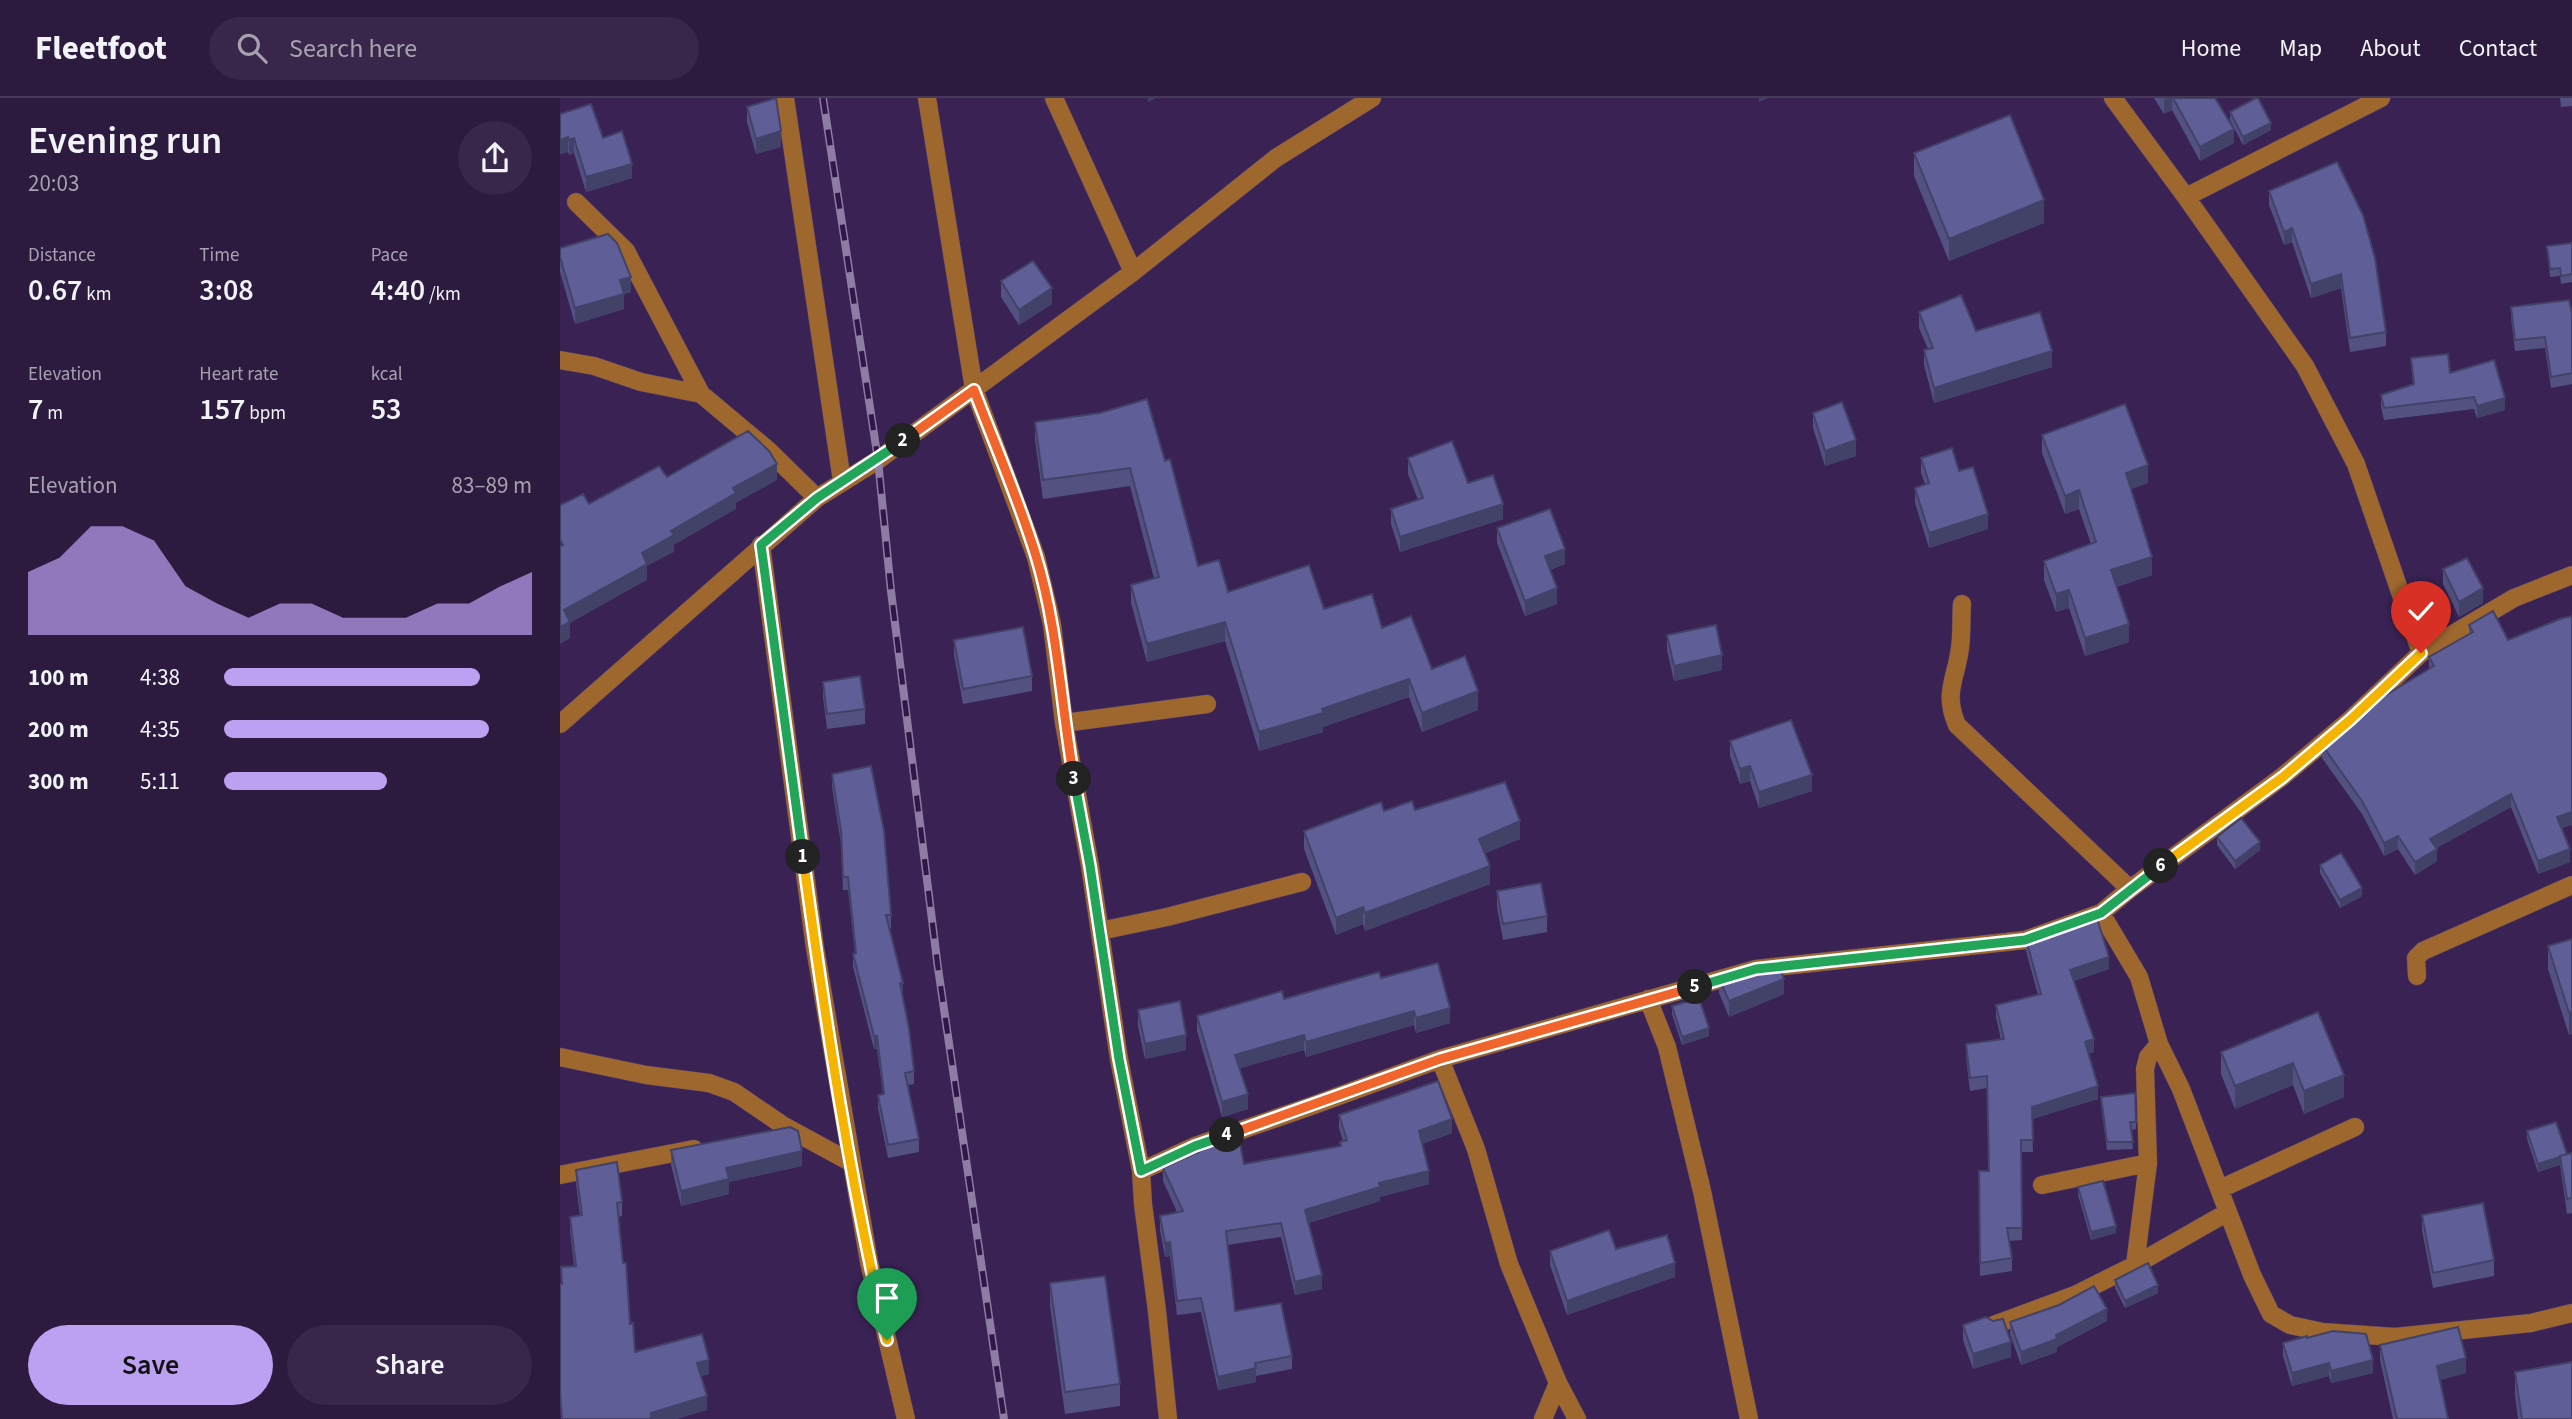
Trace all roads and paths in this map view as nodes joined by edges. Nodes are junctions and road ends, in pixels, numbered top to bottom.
1 (785, 98) edge
2 (927, 98) edge
3 (1054, 98) edge
4 (1372, 98) edge
5 (2113, 98) edge
6 (2381, 98) edge
7 (2186, 197) junction
8 (576, 202) dead end
9 (1133, 272) junction
10 (560, 359) edge
11 (974, 390) junction
12 (702, 394) junction
13 (842, 481) junction
14 (817, 498) junction
15 (761, 545) junction
16 (2572, 575) edge
17 (1962, 604) dead end
18 (2421, 653) junction
19 (1207, 704) dead end
20 (1064, 723) junction
21 (560, 724) edge
22 (1302, 882) dead end
23 (2572, 885) edge
24 (2130, 889) junction
25 (2101, 913) junction
26 (1100, 931) junction
27 (2417, 976) dead end
28 (1648, 999) junction
29 (2159, 1044) junction
30 (560, 1056) edge
31 (1440, 1059) junction
32 (2355, 1127) dead end
33 (794, 1130) junction
34 (767, 1135) edge
35 (713, 1145) edge
36 (852, 1163) junction
37 (2148, 1163) junction
38 (1141, 1171) junction
39 (560, 1175) edge
40 (2042, 1185) dead end
41 (2220, 1189) junction
42 (2228, 1212) junction
43 (2135, 1265) junction
44 (2572, 1313) edge
45 (1994, 1325) edge
46 (1558, 1384) junction
47 (906, 1419) edge
48 (1168, 1419) edge
49 (1543, 1419) edge
50 (1577, 1419) edge
51 (1749, 1419) edge

1 - 13 street
2 - 11 street
3 - 9 street
4 - 9 street
5 - 7 street
6 - 7 street
7 - 18 street
8 - 12 street
9 - 11 street
10 - 12 street
11 - 13 street
11 - 20 street
12 - 14 street
13 - 14 street
14 - 15 street
15 - 21 street
15 - 36 street
16 - 18 street
17 - 24 street
18 - 24 street
19 - 20 street
20 - 26 street
22 - 26 street
23 - 27 street
24 - 25 street
25 - 28 street
25 - 29 street
26 - 38 street
28 - 31 street
28 - 51 street
29 - 37 street
29 - 41 street
30 - 33 street
31 - 38 street
31 - 46 street
32 - 41 street
33 - 34 street
33 - 36 street
35 - 39 street
36 - 47 street
37 - 40 street
37 - 43 street
38 - 48 street
41 - 42 street
42 - 43 street
42 - 44 street
43 - 45 street
46 - 49 street
46 - 50 street

